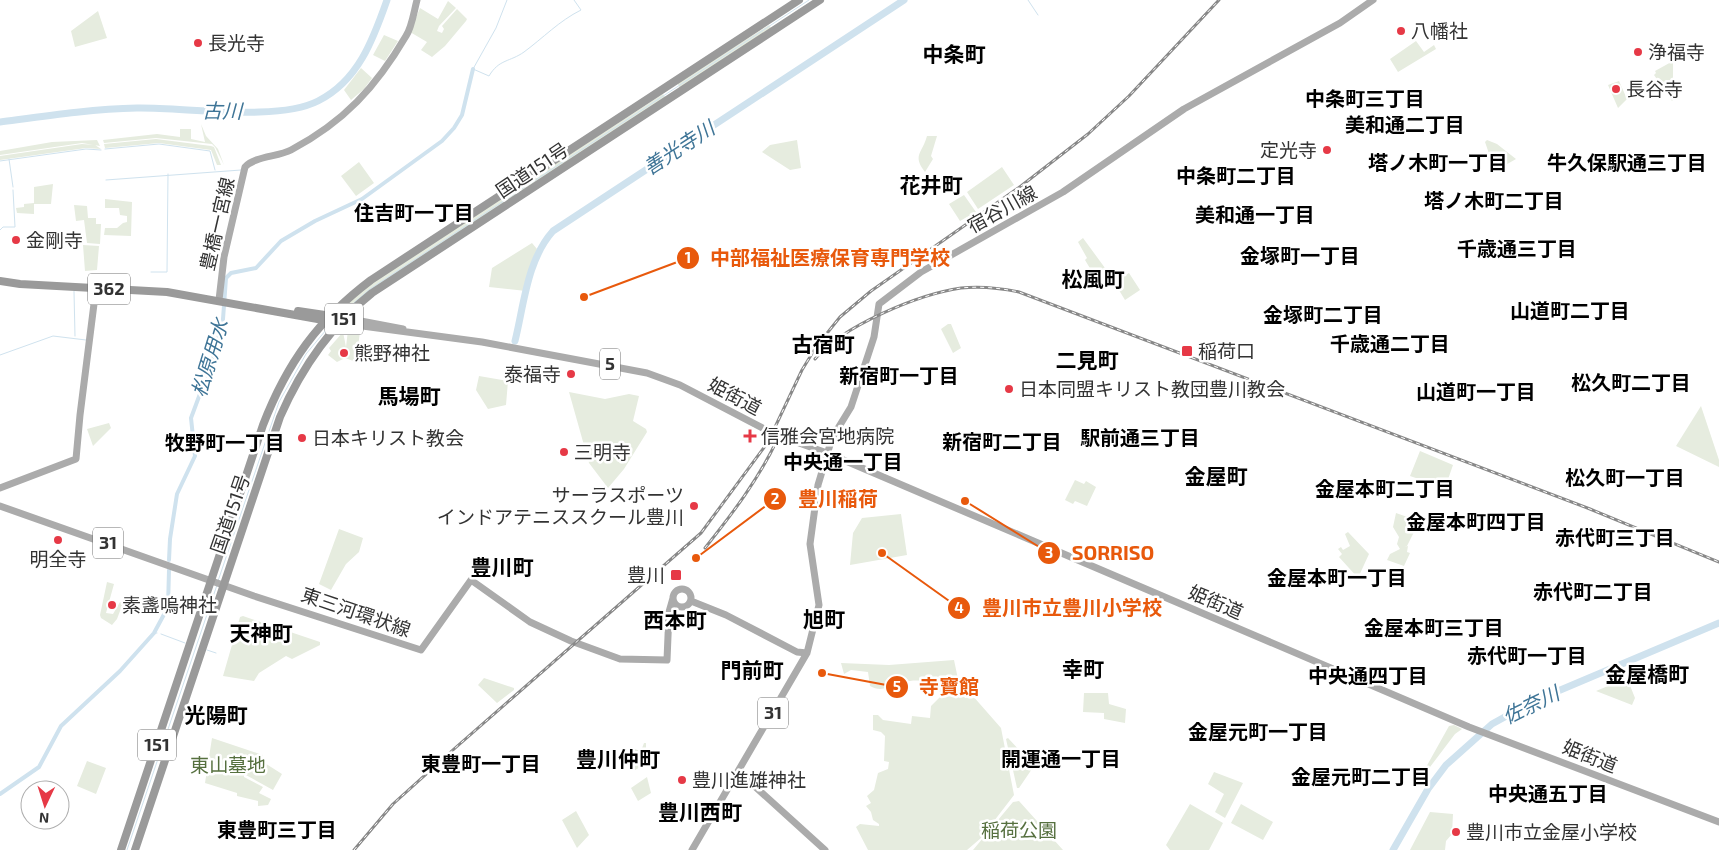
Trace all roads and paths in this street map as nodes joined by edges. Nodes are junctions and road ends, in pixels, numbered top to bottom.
1 (417, 0) edge
2 (799, 0) edge
3 (820, 0) edge
4 (1373, 0) edge
5 (0, 281) edge
6 (96, 288) junction
7 (219, 300) junction
8 (328, 318) junction
9 (343, 320) junction
10 (827, 453) junction
11 (0, 488) edge
12 (0, 506) edge
13 (217, 583) junction
14 (691, 601) junction
15 (674, 603) junction
16 (807, 653) junction
17 (739, 772) junction
18 (1719, 822) edge
19 (121, 850) edge
20 (135, 850) edge
21 (692, 850) edge
22 (825, 850) edge

1 - 7 main road, 豊橋一宮線
2 - 8 highway, 国道151号 / 151
3 - 9 highway, 国道151号 / 151
4 - 10 main road, 宿谷川線
5 - 6 highway, 362
6 - 7 highway, 362
6 - 11 main road
7 - 8 highway, 362
8 - 9 highway, 362
8 - 13 highway, 国道151号 / 151
9 - 10 main road, 姫街道 / 5
9 - 13 highway, 国道151号 / 151
10 - 16 main road, 宿谷川線
10 - 18 main road, 姫街道 / 5
12 - 13 main road, 東三河環状線 / 31
13 - 15 main road, 東三河環状線 / 31
13 - 19 highway, 国道151号 / 151
13 - 20 highway, 国道151号 / 151
14 - 15 main road
14 - 15 main road
14 - 16 main road
16 - 17 main road, 31
17 - 21 main road
17 - 22 main road

